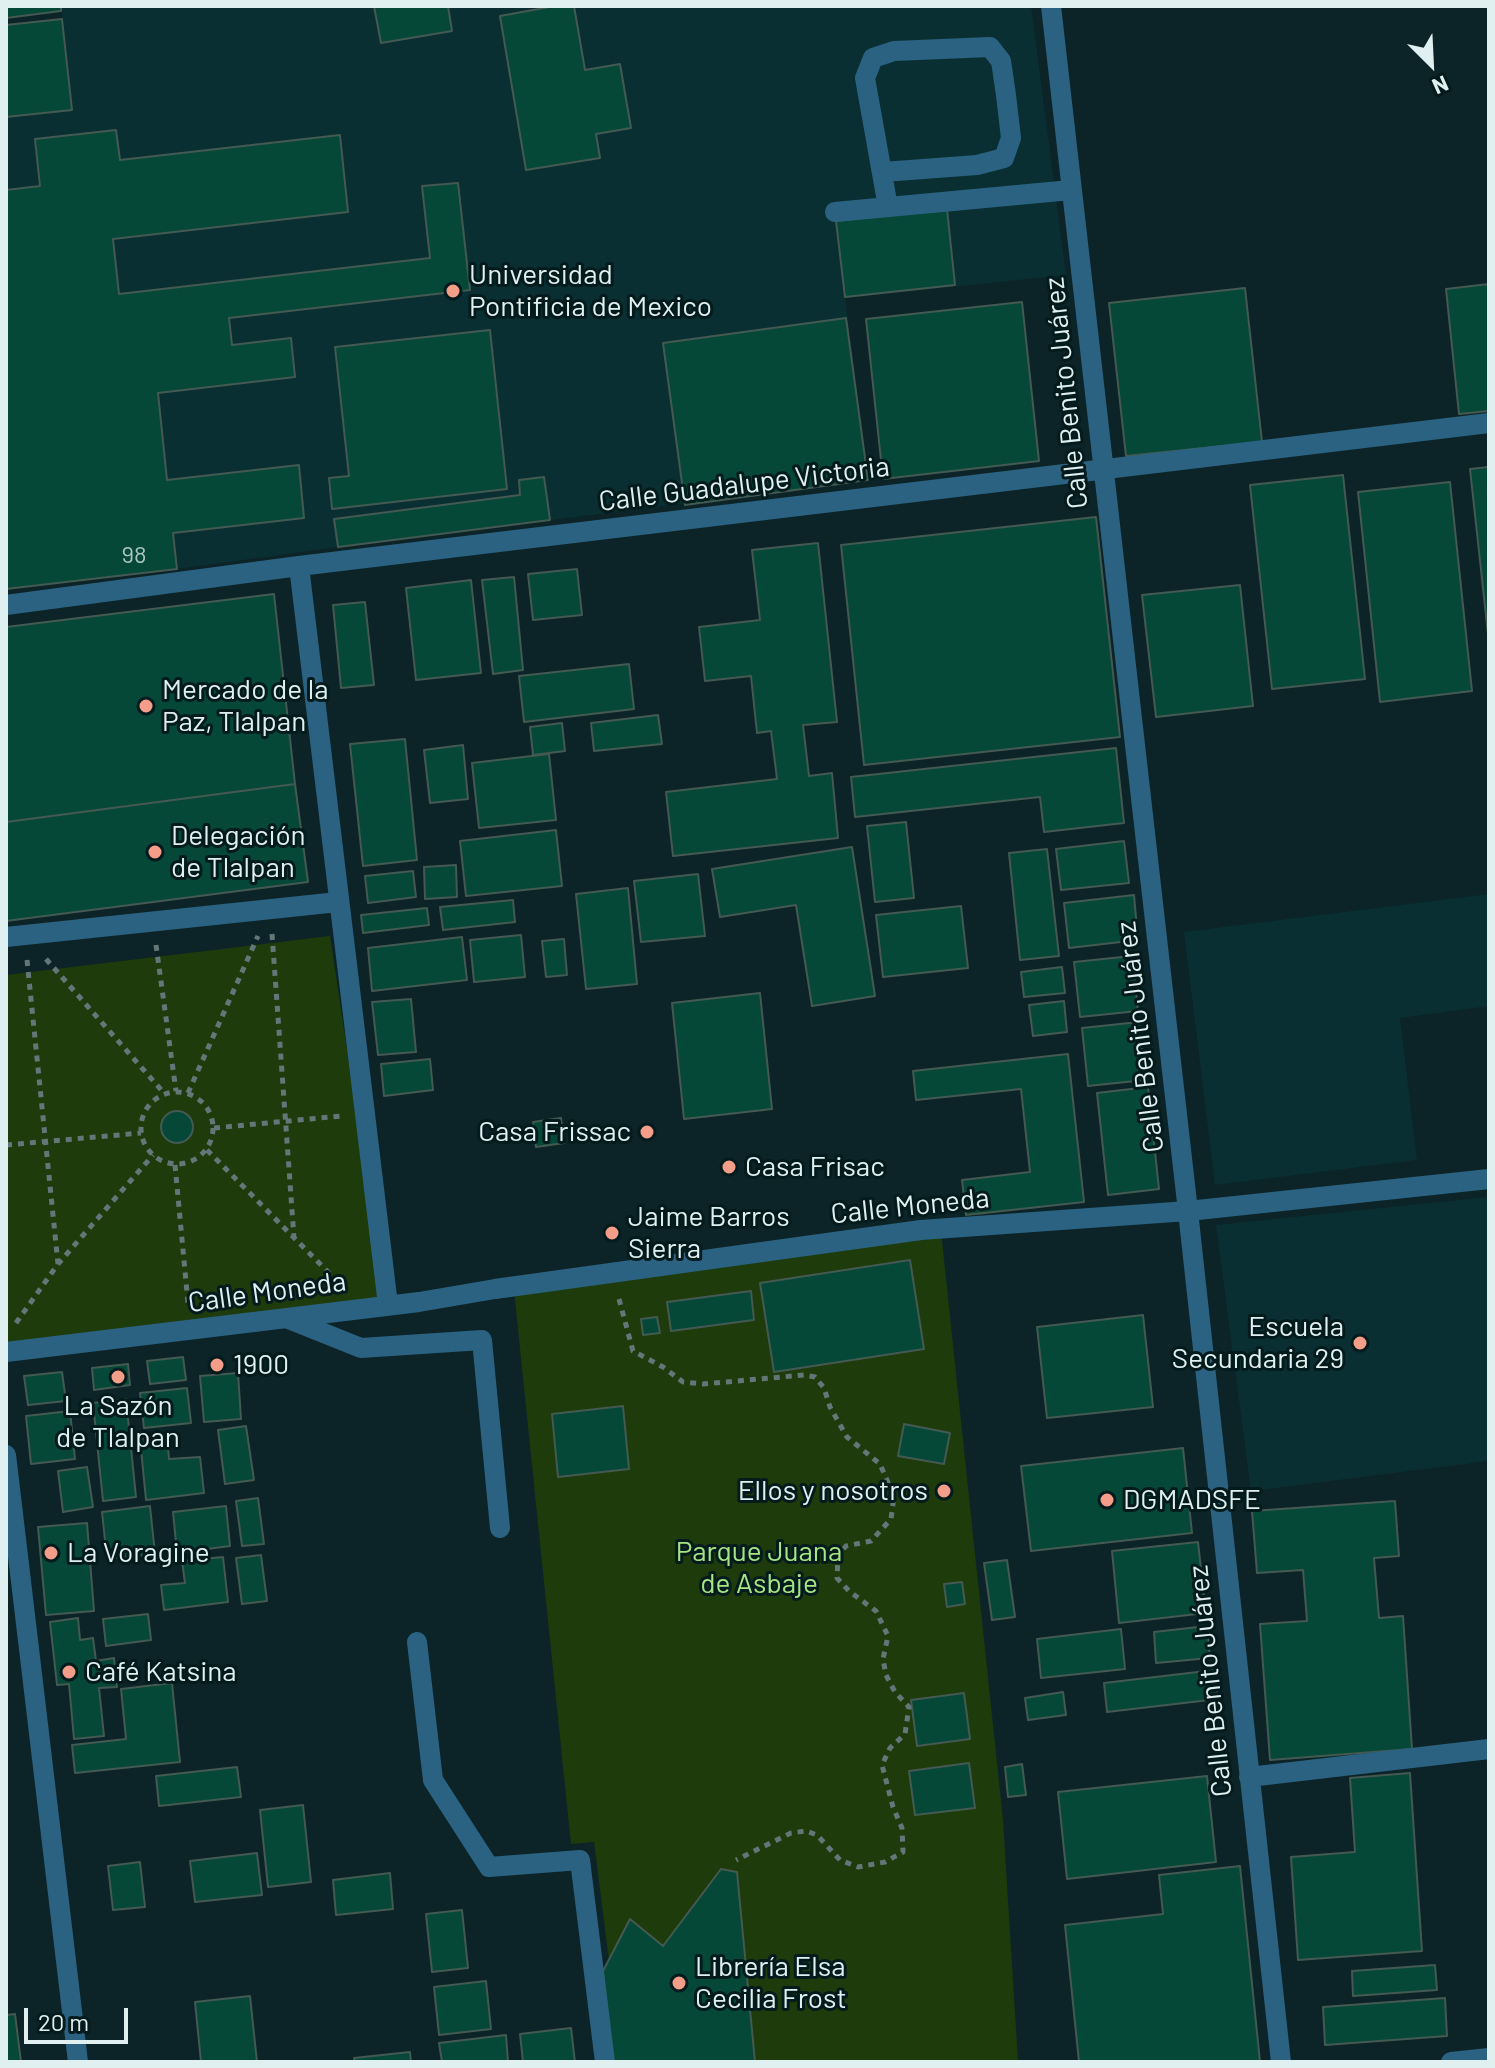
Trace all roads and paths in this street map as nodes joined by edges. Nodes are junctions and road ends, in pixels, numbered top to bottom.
1 (1051, 6) edge
2 (883, 172) junction
3 (1071, 190) junction
4 (888, 207) junction
5 (835, 212) dead end
6 (1489, 423) edge
7 (1102, 469) junction
8 (299, 566) junction
9 (6, 605) edge
10 (338, 902) junction
11 (270, 909) junction
12 (152, 921) junction
13 (15, 936) edge
14 (176, 1091) junction
15 (164, 1093) junction
16 (188, 1093) junction
17 (364, 1113) junction
18 (286, 1121) junction
19 (214, 1128) junction
20 (141, 1133) junction
21 (45, 1142) junction
22 (6, 1145) edge
23 (207, 1150) junction
24 (153, 1155) junction
25 (175, 1165) junction
26 (1489, 1179) edge
27 (1188, 1211) junction
28 (294, 1238) junction
29 (58, 1264) junction
30 (612, 1274) junction
31 (388, 1305) junction
32 (364, 1307) junction
33 (283, 1317) junction
34 (15, 1324) dead end
35 (191, 1331) junction
36 (6, 1352) edge
37 (6, 1455) edge
38 (500, 1528) dead end
39 (417, 1642) dead end
40 (1489, 1749) edge
41 (1249, 1777) junction
42 (736, 1860) dead end
43 (1489, 2058) edge
44 (78, 2062) edge
45 (605, 2062) edge
46 (1281, 2062) edge
47 (1451, 2062) edge

1 - 3 street, Calle Benito Juárez
2 - 2 street
2 - 4 street
3 - 4 street
3 - 7 street, Calle Benito Juárez
4 - 5 street
6 - 7 street, Calle Guadalupe Victoria
7 - 8 street, Calle Guadalupe Victoria
7 - 27 street, Calle Benito Juárez
8 - 9 street, Calle Guadalupe Victoria
8 - 10 street
10 - 11 street
10 - 17 street
11 - 12 street
11 - 16 path
11 - 18 path
12 - 13 street
12 - 14 path
13 - 15 path
13 - 21 path
14 - 15 path
14 - 16 path
15 - 20 path
16 - 19 path
17 - 18 path
17 - 31 street
18 - 19 path
18 - 28 path
19 - 23 path
20 - 21 path
20 - 24 path
21 - 22 path
21 - 29 path
23 - 25 path
23 - 28 path
24 - 25 path
24 - 29 path
25 - 35 path
26 - 27 street, Calle Moneda
27 - 30 street, Calle Moneda
27 - 41 street, Calle Benito Juárez
28 - 32 path
29 - 34 path
30 - 31 street, Calle Moneda
30 - 42 path
31 - 32 street, Calle Moneda
32 - 33 street, Calle Moneda
33 - 35 street, Calle Moneda
33 - 38 street
35 - 36 street, Calle Moneda
37 - 44 street
39 - 45 street
40 - 41 street
41 - 46 street, Calle Benito Juárez
43 - 47 street

